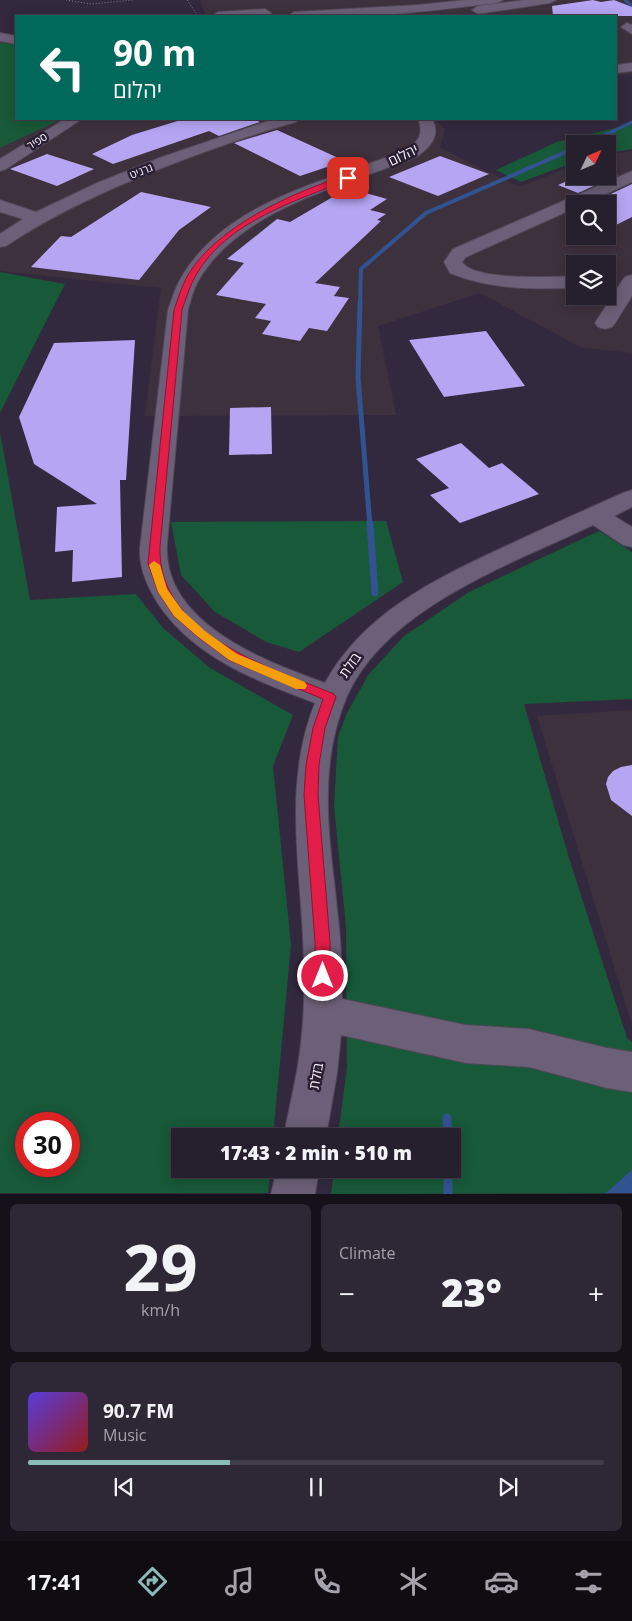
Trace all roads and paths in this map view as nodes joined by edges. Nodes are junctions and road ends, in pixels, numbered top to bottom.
1 (66, 0) edge
2 (133, 0) edge
3 (187, 0) edge
4 (436, 0) edge
5 (445, 0) edge
6 (497, 0) edge
7 (550, 0) edge
8 (458, 5) junction
9 (265, 12) dead end
10 (197, 15) edge
11 (249, 15) edge
12 (284, 15) edge
13 (309, 15) edge
14 (441, 15) edge
15 (0, 37) edge
16 (15, 40) edge
17 (632, 66) edge
18 (617, 69) edge
19 (73, 120) edge
20 (288, 120) edge
21 (425, 120) edge
22 (0, 166) edge
23 (632, 176) edge
24 (0, 205) edge
25 (38, 218) junction
26 (0, 242) edge
27 (616, 280) edge
28 (632, 280) edge
29 (566, 282) edge
30 (605, 323) dead end
31 (632, 498) edge
32 (595, 515) junction
33 (632, 539) edge
34 (330, 697) junction
35 (322, 1013) junction
36 (632, 1072) edge
37 (306, 1128) edge
38 (296, 1178) edge
39 (293, 1194) edge

1 - 2 path
3 - 10 path
4 - 12 street
5 - 8 street
6 - 8 street
7 - 14 street
8 - 13 street
9 - 11 street
15 - 16 street
17 - 18 street
19 - 22 street, ספיר
20 - 25 street, גרניט
21 - 34 street, יהלום
23 - 29 street
24 - 25 street
25 - 26 street, גרניט
27 - 28 street
28 - 30 street
31 - 32 street, בזלת
32 - 33 street
32 - 34 street, בזלת
34 - 35 street, בזלת
35 - 36 street
35 - 37 street, בזלת
38 - 39 street

